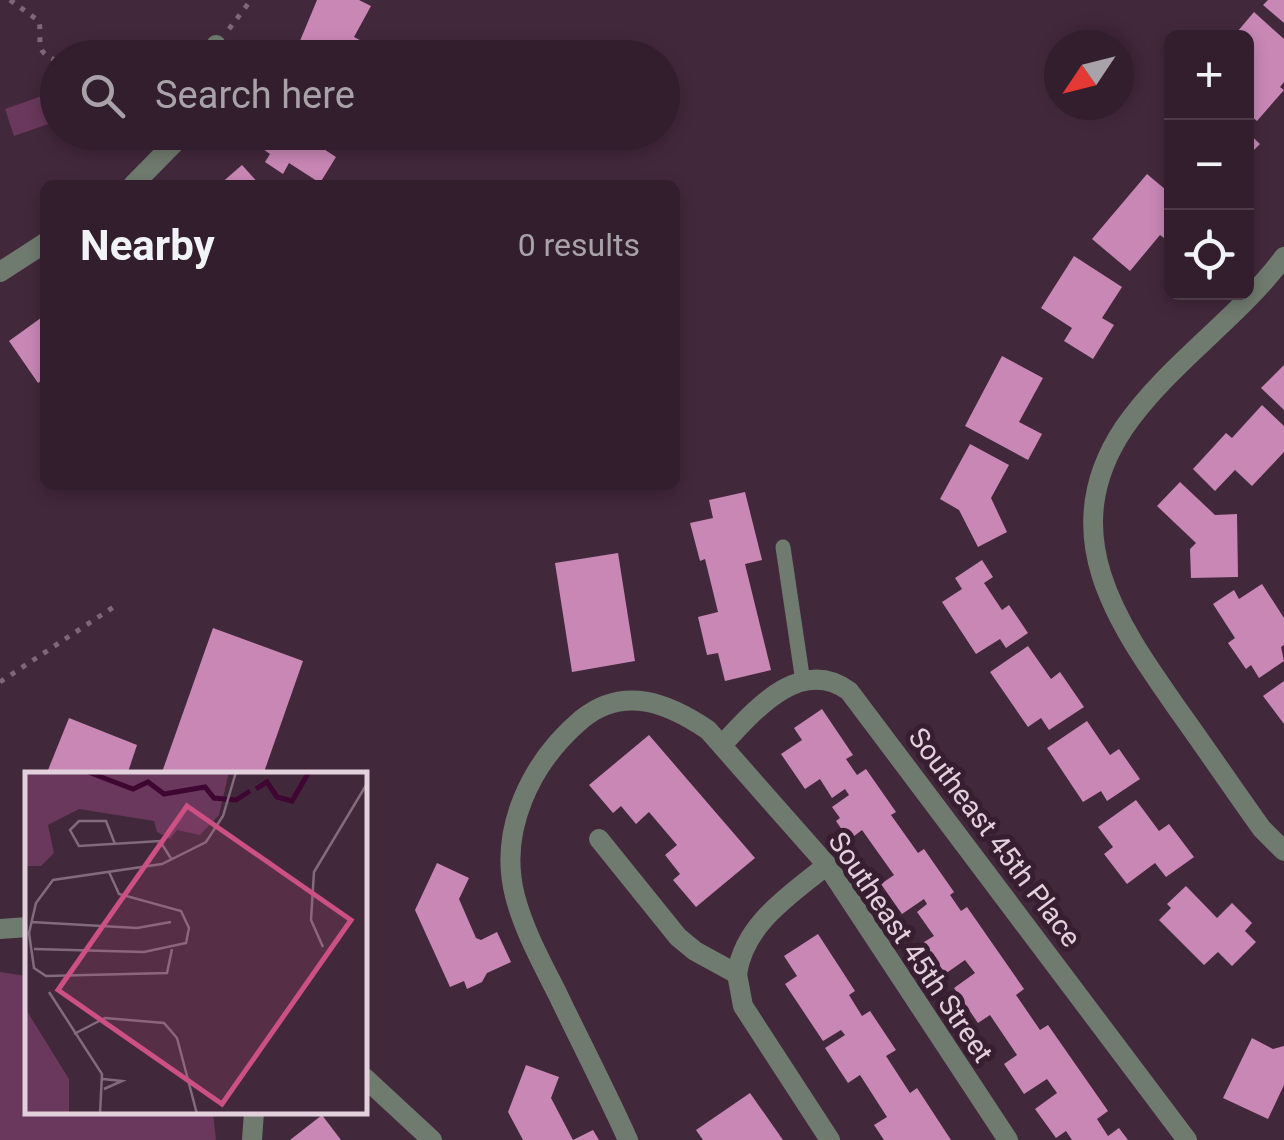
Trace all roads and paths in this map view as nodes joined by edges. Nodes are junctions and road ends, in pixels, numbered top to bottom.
1 (10, 0) edge
2 (251, 0) edge
3 (224, 40) edge
4 (40, 50) edge
5 (167, 150) edge
6 (138, 180) edge
7 (40, 246) edge
8 (1284, 256) edge
9 (0, 272) edge
10 (784, 547) dead end
11 (118, 604) dead end
12 (0, 682) edge
13 (803, 682) junction
14 (722, 745) junction
15 (599, 838) dead end
16 (1284, 850) edge
17 (827, 865) junction
18 (25, 927) edge
19 (0, 929) edge
20 (737, 974) junction
21 (368, 1081) edge
22 (254, 1115) edge
23 (252, 1140) edge
24 (432, 1140) edge
25 (628, 1140) edge
26 (830, 1140) edge
27 (1008, 1140) edge
28 (1186, 1140) edge

1 - 4 path
2 - 3 path
5 - 6 street
7 - 9 street
8 - 16 street
10 - 13 lane
11 - 12 path
13 - 14 street
13 - 28 street, Southeast 45th Place
14 - 17 street, Southeast 45th Street
14 - 25 street, Southeast 45th Street
15 - 20 street
17 - 20 street
17 - 27 street, Southeast 45th Street
18 - 19 street
20 - 26 street
21 - 24 street
22 - 23 street

